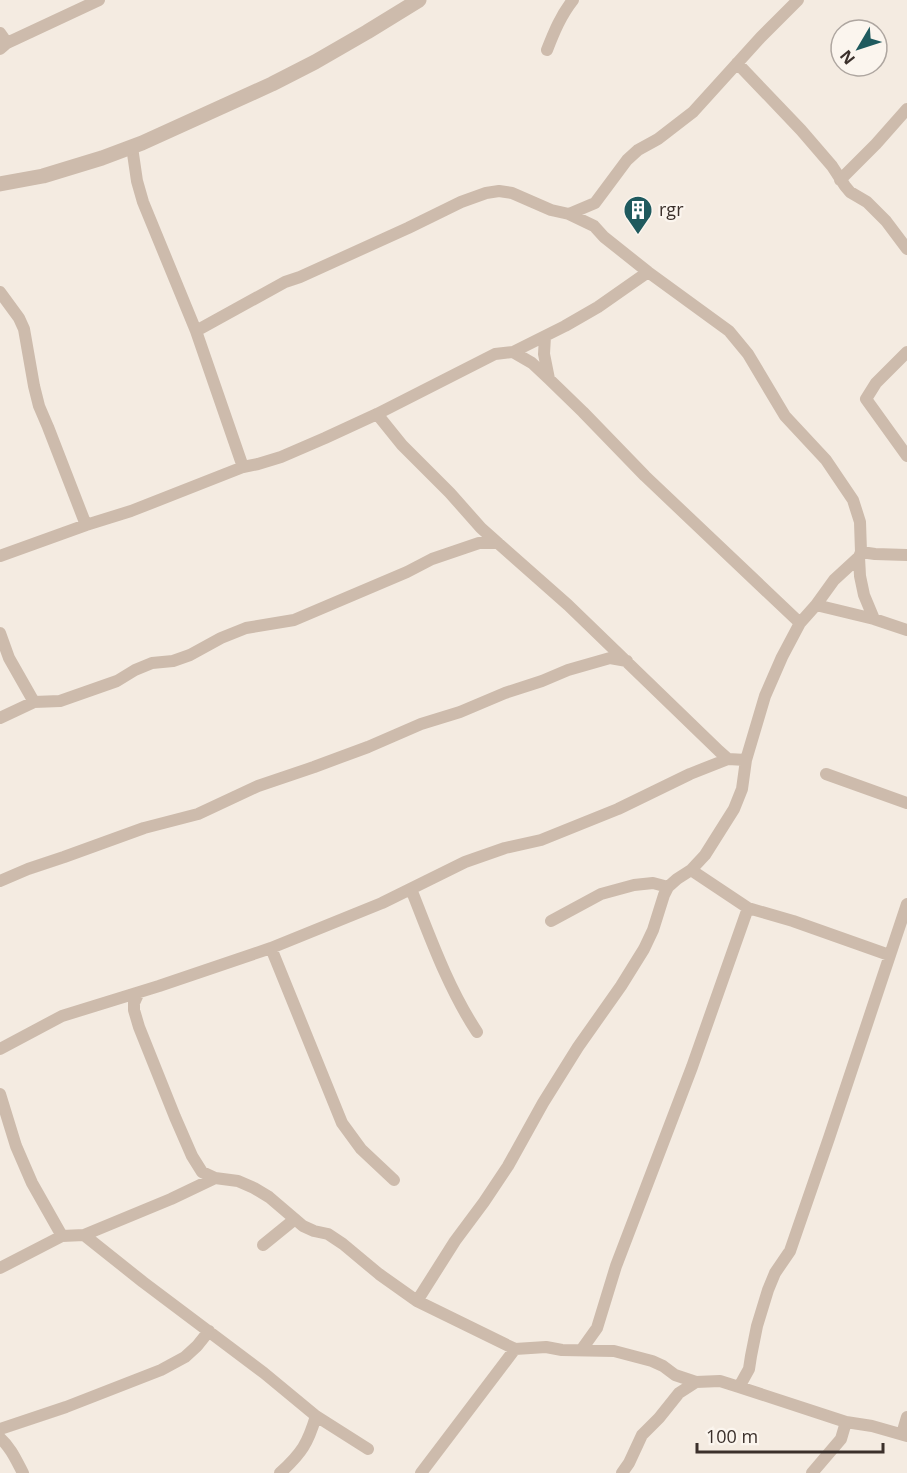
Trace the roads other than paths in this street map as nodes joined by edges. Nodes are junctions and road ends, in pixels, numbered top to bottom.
1 (99, 0) edge
2 (419, 0) edge
3 (573, 0) edge
4 (798, 0) edge
5 (2, 41) edge
6 (547, 50) dead end
7 (737, 63) junction
8 (907, 109) edge
9 (132, 147) junction
10 (840, 180) junction
11 (0, 184) edge
12 (595, 203) junction
13 (569, 214) junction
14 (594, 226) junction
15 (907, 249) edge
16 (648, 272) junction
17 (0, 292) edge
18 (196, 332) junction
19 (545, 336) junction
20 (513, 352) junction
21 (907, 352) edge
22 (549, 379) junction
23 (377, 414) junction
24 (907, 456) edge
25 (243, 467) junction
26 (86, 525) junction
27 (482, 528) junction
28 (479, 543) junction
29 (498, 543) junction
30 (860, 554) junction
31 (907, 555) edge
32 (0, 556) edge
33 (816, 605) junction
34 (874, 619) junction
35 (800, 623) junction
36 (907, 630) edge
37 (0, 633) edge
38 (627, 661) junction
39 (34, 702) junction
40 (0, 718) edge
41 (728, 759) junction
42 (746, 760) junction
43 (826, 774) dead end
44 (907, 803) edge
45 (691, 870) junction
46 (0, 880) edge
47 (668, 887) junction
48 (411, 889) junction
49 (907, 904) edge
50 (748, 908) junction
51 (551, 921) dead end
52 (271, 948) junction
53 (889, 955) junction
54 (139, 992) junction
55 (477, 1032) dead end
56 (0, 1049) edge
57 (0, 1094) edge
58 (215, 1178) junction
59 (394, 1180) dead end
60 (295, 1219) junction
61 (84, 1235) junction
62 (62, 1236) junction
63 (263, 1245) dead end
64 (0, 1268) edge
65 (417, 1301) junction
66 (209, 1331) junction
67 (515, 1349) junction
68 (582, 1349) junction
69 (696, 1382) junction
70 (739, 1387) junction
71 (316, 1416) junction
72 (907, 1417) edge
73 (846, 1422) junction
74 (0, 1429) edge
75 (905, 1435) edge
76 (0, 1438) edge
77 (368, 1449) dead end
78 (23, 1473) edge
79 (280, 1473) edge
80 (421, 1473) edge
81 (622, 1473) edge
82 (812, 1473) edge

1 - 5 street
2 - 9 street
3 - 6 street
4 - 7 street
7 - 10 street
7 - 12 street
8 - 10 street
9 - 11 street
9 - 18 street
10 - 15 street
12 - 13 street
12 - 14 street
13 - 14 street
13 - 18 street
14 - 16 street
16 - 19 street
16 - 30 street
17 - 26 street
18 - 25 street
19 - 20 street
19 - 22 street
20 - 22 street
20 - 23 street
21 - 24 street
22 - 35 street
23 - 25 street
23 - 27 street
25 - 26 street
26 - 32 street
27 - 28 street
27 - 29 street
28 - 29 street
28 - 39 street
29 - 38 street
30 - 31 street
30 - 33 street
30 - 34 street
33 - 34 street
33 - 35 street
34 - 36 street
35 - 42 street
37 - 39 street
38 - 41 street
38 - 46 street
39 - 40 street
41 - 42 street
41 - 48 street
42 - 45 street
43 - 44 street
45 - 47 street
45 - 50 street
47 - 51 street
47 - 65 street
48 - 52 street
48 - 55 street
49 - 53 street
50 - 53 street
50 - 68 street
52 - 54 street
52 - 59 street
53 - 70 street
54 - 56 street
54 - 58 street
57 - 62 street
58 - 60 street
58 - 61 street
60 - 63 street
60 - 65 street
61 - 62 street
61 - 66 street
62 - 64 street
65 - 67 street
66 - 71 street
66 - 74 street
67 - 68 street
67 - 80 street
68 - 69 street
69 - 70 street
69 - 81 street
70 - 73 street
71 - 77 street
71 - 79 street
72 - 75 street
73 - 75 street
73 - 82 street
76 - 78 street

